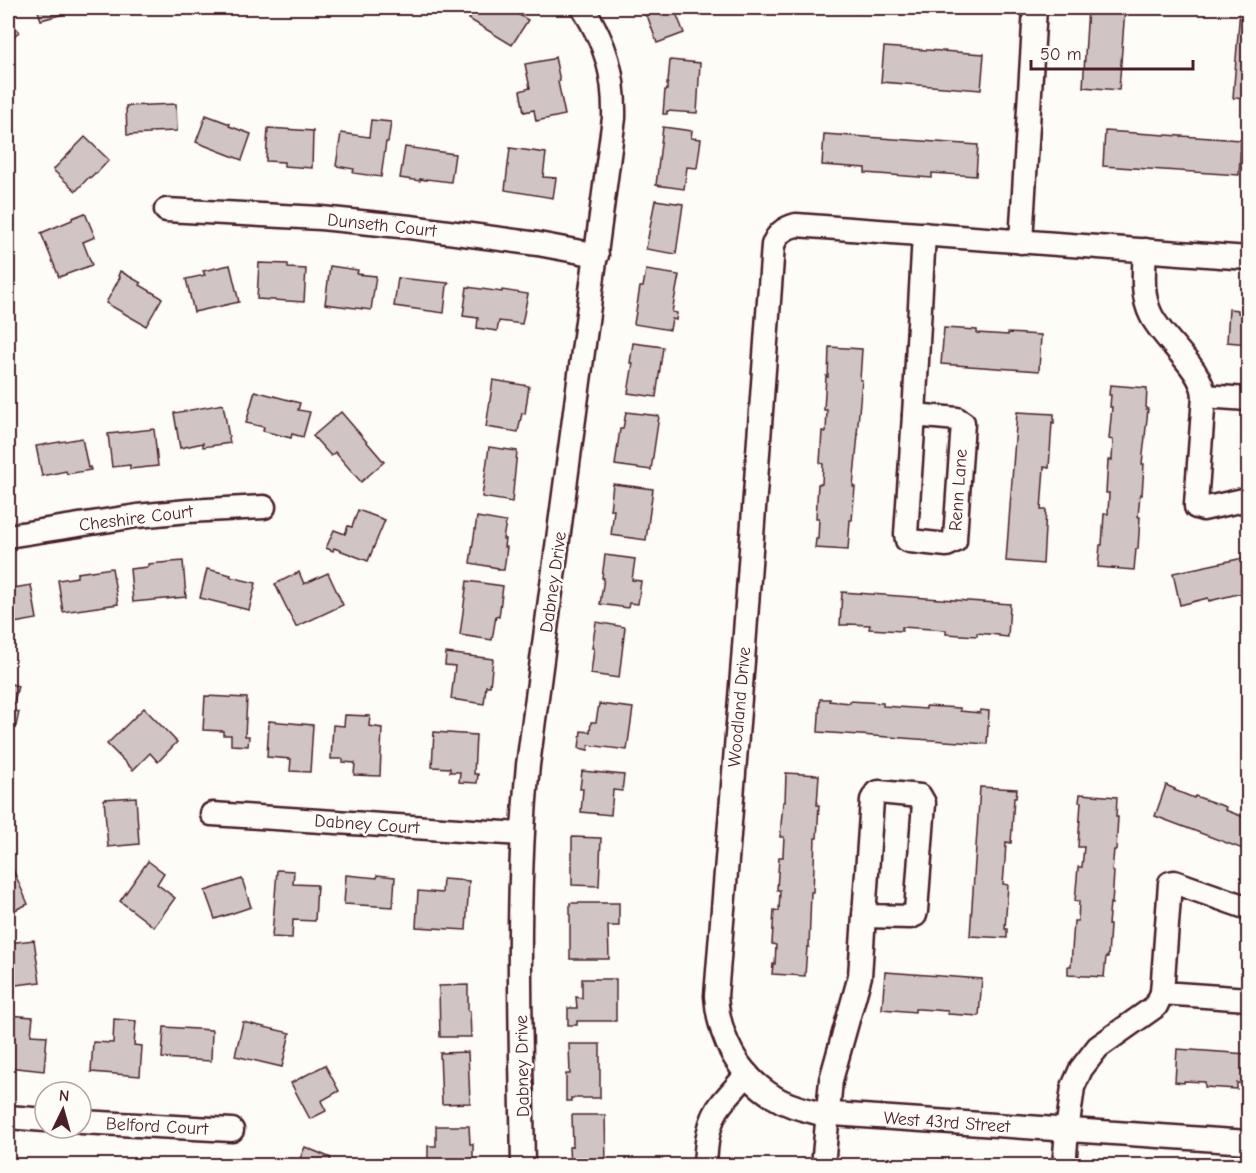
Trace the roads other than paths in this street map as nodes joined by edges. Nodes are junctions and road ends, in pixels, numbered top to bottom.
1 (583, 8) edge
2 (1035, 8) edge
3 (166, 210) dead end
4 (924, 234) junction
5 (1021, 242) junction
6 (1145, 250) junction
7 (597, 255) junction
8 (1248, 258) edge
9 (1204, 396) junction
10 (1248, 399) edge
11 (914, 415) junction
12 (1248, 499) edge
13 (264, 507) dead end
14 (8, 536) edge
15 (212, 814) dead end
16 (522, 834) junction
17 (1248, 908) edge
18 (864, 916) junction
19 (1162, 993) junction
20 (1248, 999) edge
21 (747, 1074) junction
22 (828, 1114) junction
23 (8, 1118) edge
24 (33, 1119) edge
25 (93, 1123) edge
26 (232, 1130) dead end
27 (1067, 1131) junction
28 (1248, 1143) edge
29 (523, 1166) edge
30 (705, 1166) edge
31 (823, 1166) edge
32 (1064, 1166) edge

1 - 7 street, Dabney Drive
2 - 5 street
3 - 7 street, Dunseth Court
4 - 5 street
4 - 11 street, Renn Lane
4 - 21 street, Woodland Drive
5 - 6 street
6 - 8 street
6 - 9 street
7 - 16 street, Dabney Drive
9 - 10 street
9 - 12 street
11 - 11 street, Renn Lane
13 - 14 street, Cheshire Court
15 - 16 street, Dabney Court
16 - 29 street, Dabney Drive
17 - 19 street
18 - 18 street
18 - 22 street
19 - 20 street
19 - 27 street
21 - 22 street, West 43rd Street
21 - 30 street
22 - 27 street, West 43rd Street
22 - 31 street
23 - 24 street
25 - 26 street, Belford Court
27 - 28 street, West 43rd Street
27 - 32 street

